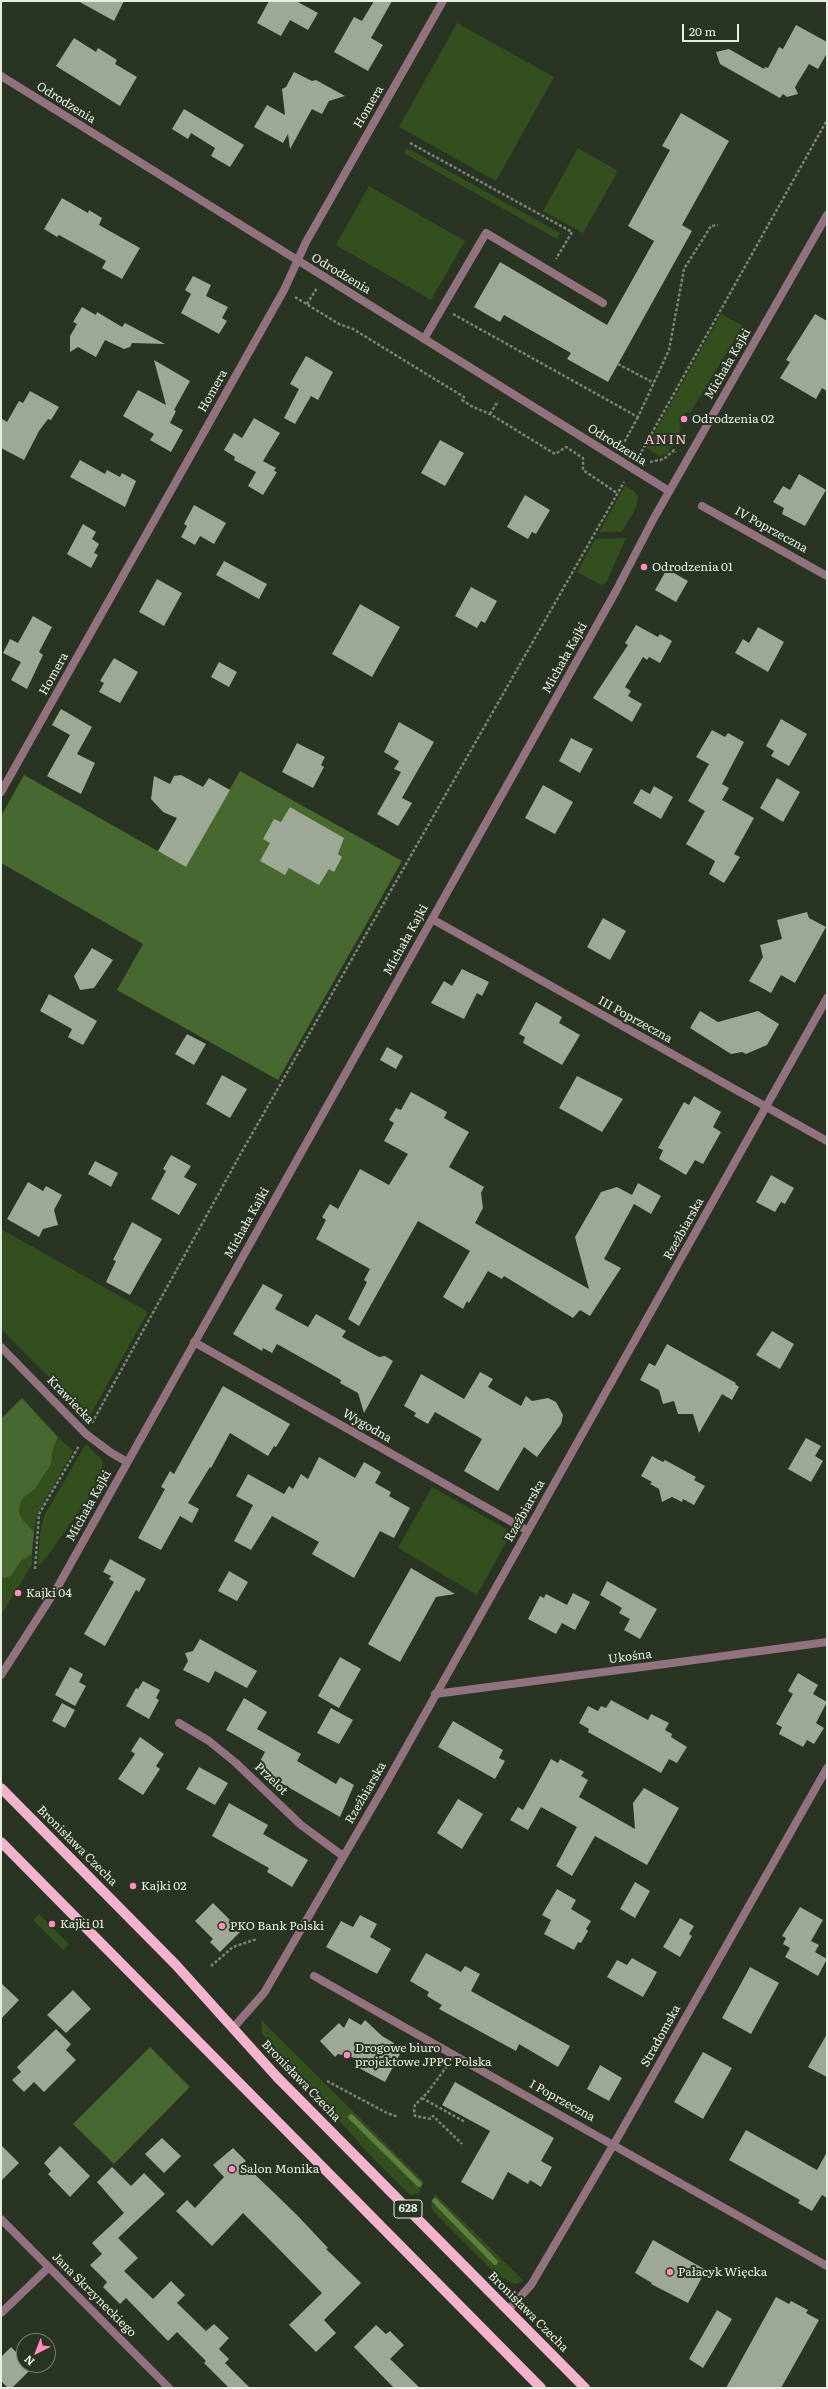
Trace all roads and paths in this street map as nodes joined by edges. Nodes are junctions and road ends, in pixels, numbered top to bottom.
1 (443, 1) edge
2 (1, 76) edge
3 (827, 120) edge
4 (410, 143) dead end
5 (827, 215) edge
6 (718, 225) dead end
7 (296, 261) junction
8 (549, 272) junction
9 (284, 290) junction
10 (603, 303) dead end
11 (442, 308) junction
12 (424, 339) junction
13 (618, 364) dead end
14 (654, 383) junction
15 (638, 416) junction
16 (622, 446) dead end
17 (688, 459) junction
18 (624, 482) dead end
19 (669, 491) junction
20 (618, 492) junction
21 (702, 506) dead end
22 (827, 576) edge
23 (1, 792) edge
24 (432, 919) junction
25 (827, 998) edge
26 (767, 1106) junction
27 (827, 1140) edge
28 (194, 1342) junction
29 (1, 1347) edge
30 (86, 1434) junction
31 (128, 1462) junction
32 (528, 1532) junction
33 (35, 1569) dead end
34 (827, 1642) edge
35 (1, 1675) edge
36 (435, 1694) junction
37 (179, 1723) dead end
38 (827, 1768) edge
39 (1, 1788) edge
40 (1, 1842) edge
41 (343, 1856) junction
42 (257, 1939) dead end
43 (210, 1966) dead end
44 (314, 1976) dead end
45 (233, 2028) junction
46 (443, 2073) dead end
47 (327, 2081) dead end
48 (422, 2098) junction
49 (398, 2117) dead end
50 (465, 2122) dead end
51 (462, 2144) dead end
52 (614, 2144) junction
53 (1, 2218) edge
54 (827, 2266) edge
55 (49, 2267) junction
56 (508, 2310) junction
57 (1, 2313) edge
58 (169, 2388) edge
59 (541, 2388) edge
60 (585, 2388) edge

1 - 7 street, Homera
2 - 7 street, Odrodzenia
3 - 17 path
4 - 8 path
5 - 17 street, Michała Kajki
6 - 14 path
7 - 9 street, Homera
7 - 12 street, Odrodzenia
8 - 10 street
8 - 11 street
9 - 20 path
9 - 23 street, Homera
11 - 12 street
11 - 15 path
12 - 19 street, Odrodzenia
13 - 14 path
14 - 15 path
15 - 16 path
17 - 19 street, Michała Kajki
18 - 20 path
19 - 24 street, Michała Kajki
20 - 30 path
21 - 22 street, IV Poprzeczna
24 - 26 street, III Poprzeczna
24 - 28 street, Michała Kajki
25 - 26 street, Rzeźbiarska
26 - 27 street, III Poprzeczna
26 - 32 street, Rzeźbiarska
28 - 31 street, Michała Kajki
28 - 32 street, Wygodna
29 - 30 street, Krawiecka
30 - 31 street, Krawiecka
30 - 33 path
31 - 35 street, Michała Kajki
32 - 36 street, Rzeźbiarska
34 - 36 street, Ukośna
36 - 41 street, Rzeźbiarska
37 - 41 street, Przelot
38 - 52 street, Stradomska
39 - 45 main road, Bronisława Czecha / 628
40 - 59 main road, 628
41 - 45 street, Rzeźbiarska
42 - 43 path
44 - 52 street, I Poprzeczna
45 - 56 main road, Bronisława Czecha / 628
46 - 48 path
47 - 49 path
48 - 50 path
48 - 51 path
52 - 54 street, I Poprzeczna
52 - 56 street, Stradomska
53 - 55 street, Jana Skrzyneckiego
55 - 57 street
55 - 58 street, Jana Skrzyneckiego
56 - 60 main road, Bronisława Czecha / 628

